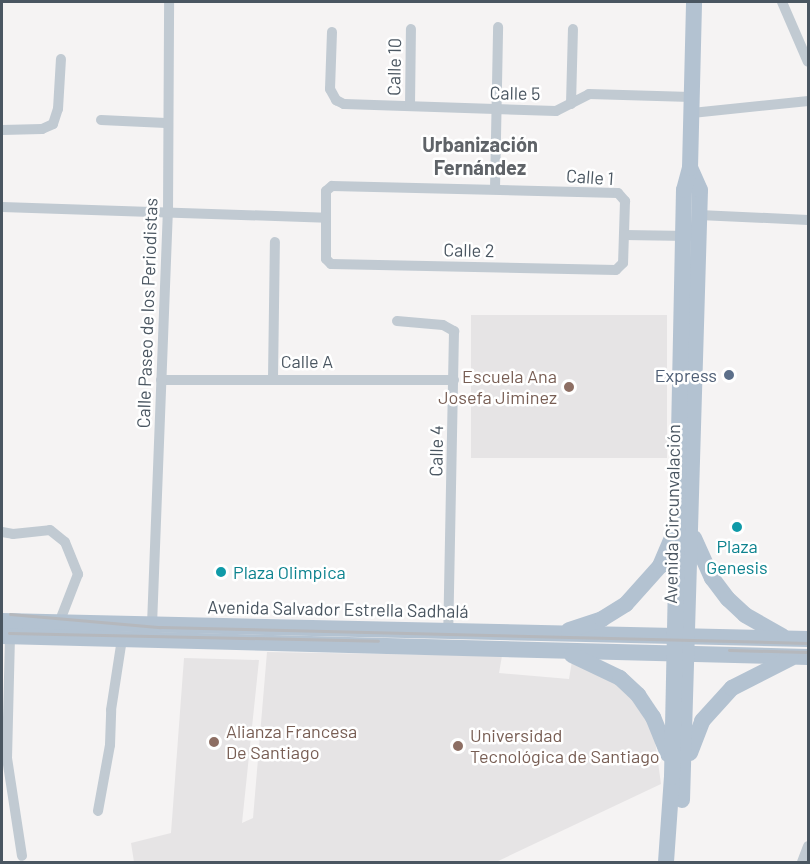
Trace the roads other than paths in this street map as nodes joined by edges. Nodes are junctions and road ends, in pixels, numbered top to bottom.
1 (169, 2) edge
2 (694, 2) edge
3 (783, 2) edge
4 (498, 27) dead end
5 (411, 28) dead end
6 (573, 29) dead end
7 (332, 32) dead end
8 (61, 58) dead end
9 (808, 62) edge
10 (808, 101) edge
11 (571, 104) junction
12 (692, 105) junction
13 (410, 106) junction
14 (498, 110) junction
15 (100, 120) dead end
16 (166, 123) junction
17 (2, 130) edge
18 (690, 168) junction
19 (495, 189) junction
20 (2, 207) edge
21 (168, 213) junction
22 (699, 215) junction
23 (326, 218) junction
24 (808, 220) edge
25 (624, 235) junction
26 (691, 236) junction
27 (275, 242) dead end
28 (397, 321) dead end
29 (273, 378) junction
30 (161, 380) junction
31 (454, 380) junction
32 (683, 519) junction
33 (2, 532) edge
34 (2, 621) edge
35 (59, 623) junction
36 (152, 625) junction
37 (448, 631) junction
38 (6, 636) edge
39 (789, 638) junction
40 (122, 639) junction
41 (808, 639) edge
42 (554, 642) junction
43 (681, 645) junction
44 (802, 656) edge
45 (678, 777) junction
46 (98, 811) dead end
47 (808, 846) edge
48 (22, 856) dead end
49 (666, 862) edge
50 (677, 862) edge
51 (802, 862) edge

1 - 16 street, Calle Paseo de los Periodistas
2 - 12 main road, Avenida Circunvalación
3 - 9 street
4 - 14 street
5 - 13 street, Calle 10
6 - 11 street
7 - 13 street, Calle 5
8 - 17 street
10 - 12 street, Calle 5
11 - 12 street, Calle 5
11 - 14 street, Calle 5
12 - 18 main road, Avenida Circunvalación
13 - 14 street, Calle 5
14 - 19 street
15 - 16 street
16 - 21 street, Calle Paseo de los Periodistas
18 - 22 main road, Avenida Circunvalación
18 - 26 main road, Avenida Circunvalación
19 - 23 street, Calle 1
19 - 25 street, Calle 1
20 - 21 street
21 - 23 street
21 - 30 street, Calle Paseo de los Periodistas
22 - 24 street
22 - 26 main road, Avenida Circunvalación
23 - 25 street, Calle 2
25 - 26 street
26 - 32 main road, Avenida Circunvalación
27 - 29 street
28 - 31 street, Calle 4
29 - 30 street, Calle A
29 - 31 street, Calle A
30 - 36 street, Calle Paseo de los Periodistas
31 - 37 street, Calle 4
32 - 39 main road
32 - 42 main road
32 - 43 main road, Avenida Circunvalación
33 - 35 street
34 - 35 main road, Avenida Salvador Estrella Sadhalá
35 - 36 main road, Avenida Salvador Estrella Sadhalá
36 - 37 main road, Avenida Salvador Estrella Sadhalá
37 - 42 main road, Avenida Salvador Estrella Sadhalá
38 - 40 main road, Avenida Salvador Estrella Sadhalá
38 - 48 street
39 - 41 main road
39 - 43 main road
40 - 42 main road, Avenida Salvador Estrella Sadhalá
40 - 46 street
42 - 43 main road, Avenida Salvador Estrella Sadhalá
42 - 45 main road
43 - 44 main road
43 - 45 main road, Avenida Circunvalación
44 - 45 main road
45 - 49 main road, Avenida Circunvalación
45 - 50 main road, Avenida Circunvalación
47 - 51 street

